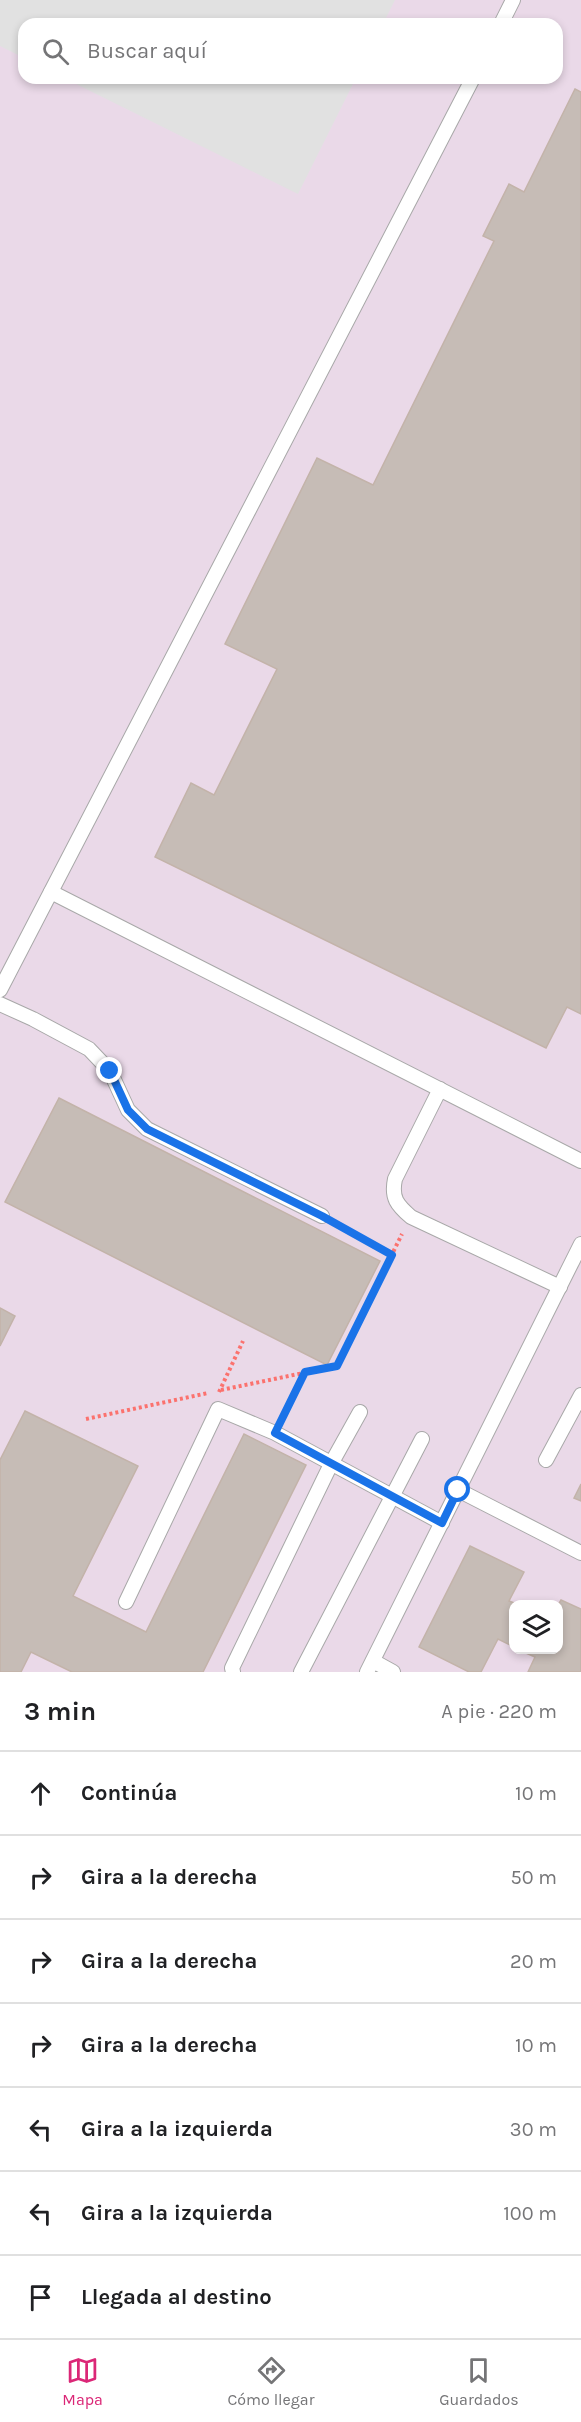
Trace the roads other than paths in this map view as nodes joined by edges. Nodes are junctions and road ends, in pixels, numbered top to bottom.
1 (513, 0) edge
2 (504, 18) edge
3 (470, 84) edge
4 (51, 892) junction
5 (0, 990) edge
6 (0, 1004) edge
7 (440, 1089) junction
8 (581, 1161) edge
9 (322, 1216) road end
10 (581, 1244) edge
11 (560, 1287) junction
12 (581, 1395) edge
13 (360, 1412) dead end
14 (422, 1439) dead end
15 (546, 1460) dead end
16 (331, 1464) junction
17 (458, 1490) junction
18 (391, 1496) junction
19 (442, 1523) junction
20 (581, 1553) edge
21 (126, 1602) dead end
22 (370, 1666) edge
23 (233, 1672) edge
24 (301, 1672) edge
25 (393, 1672) edge

1 - 2 lane
3 - 4 lane
4 - 5 lane
4 - 7 lane
6 - 9 lane
7 - 8 lane
7 - 11 lane
10 - 11 lane
11 - 17 lane
12 - 15 lane
13 - 16 lane
14 - 18 lane
16 - 18 lane
16 - 21 lane
16 - 23 lane
17 - 19 lane
17 - 20 lane
18 - 19 lane
18 - 24 lane
19 - 22 lane
22 - 25 lane

